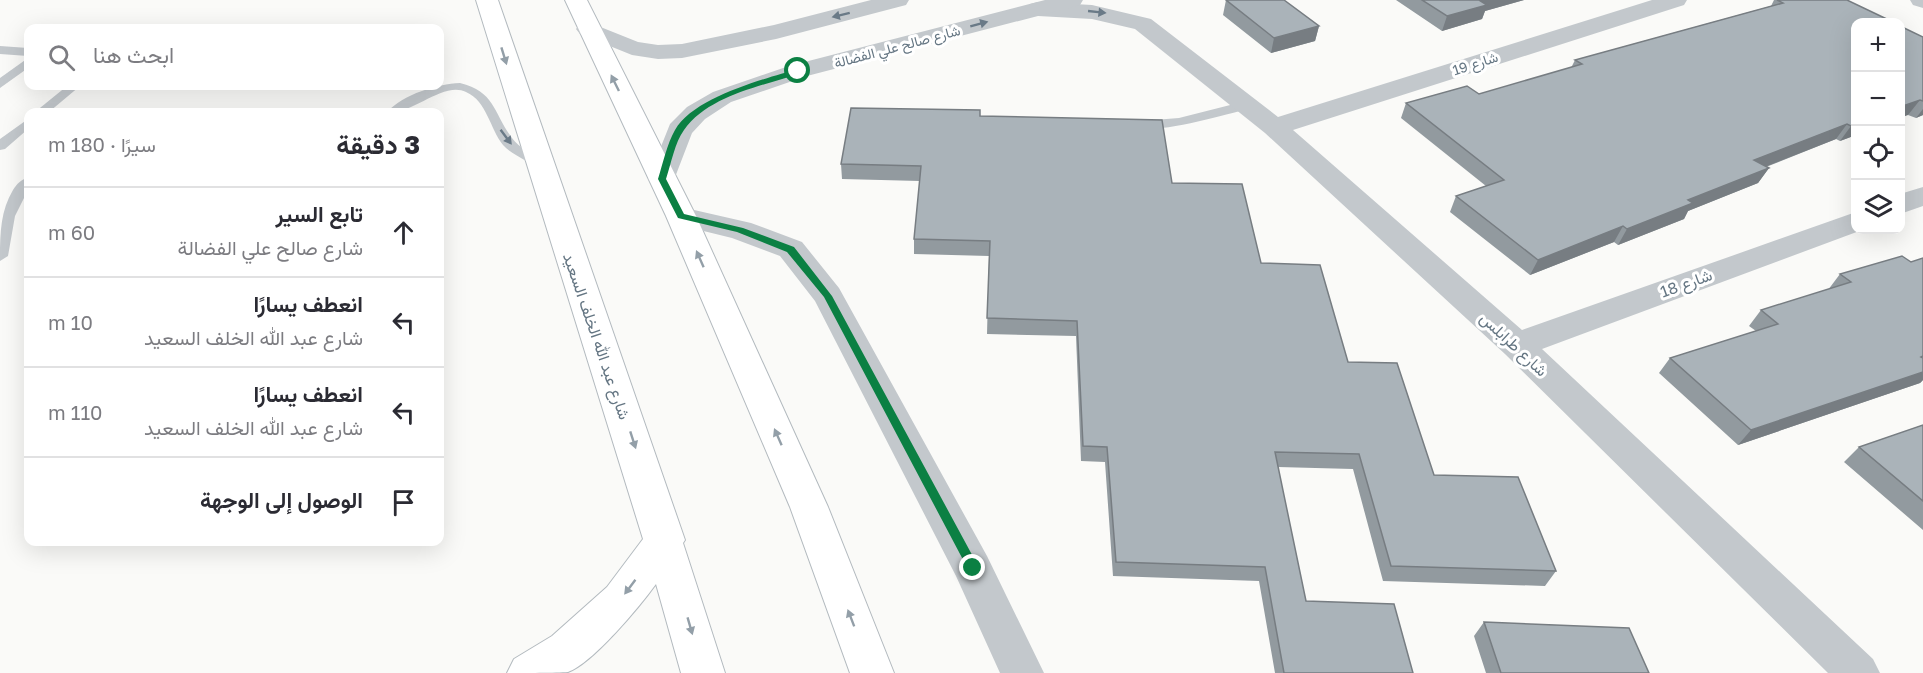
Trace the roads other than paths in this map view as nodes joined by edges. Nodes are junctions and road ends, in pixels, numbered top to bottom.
1 (487, 0) edge
2 (898, 0) edge
3 (1072, 0) edge
4 (1143, 0) edge
5 (1676, 0) edge
6 (1038, 9) junction
7 (582, 14) edge
8 (1155, 32) junction
9 (753, 37) junction
10 (0, 50) edge
11 (24, 52) edge
12 (24, 65) edge
13 (790, 74) junction
14 (0, 84) edge
15 (444, 89) edge
16 (69, 90) edge
17 (440, 90) edge
18 (1246, 105) junction
19 (46, 108) edge
20 (402, 108) edge
21 (1130, 125) edge
22 (24, 126) edge
23 (1274, 127) junction
24 (0, 146) edge
25 (537, 162) junction
26 (662, 179) junction
27 (24, 186) edge
28 (1923, 196) edge
29 (1905, 203) edge
30 (681, 216) junction
31 (1851, 223) edge
32 (0, 256) edge
33 (1517, 345) junction
34 (665, 540) junction
35 (529, 673) edge
36 (704, 673) edge
37 (872, 673) edge
38 (1023, 673) edge
39 (1858, 673) edge

1 -> 25 main road, شارع عبد الله الخلف السعيد
2 -> 9 street
3 - 6 street, شارع صالح علي الفضالة
4 - 8 street, شارع طرابلس
5 - 23 street, شارع 19
6 -> 8 street, شارع طرابلس
13 -> 6 street, شارع صالح علي الفضالة
7 - 9 street
26 -> 7 main road
8 - 18 street, شارع طرابلس
9 - 13 street
10 - 11 lane
12 - 14 lane
13 - 26 street, شارع صالح علي الفضالة
15 -> 25 lane
16 - 19 lane
20 -> 17 lane
18 - 21 lane
18 - 23 street, شارع طرابلس
22 - 24 lane
23 - 33 street, شارع طرابلس
25 -> 34 main road, شارع عبد الله الخلف السعيد
26 - 30 main road
27 - 32 lane
28 - 29 street
37 -> 30 main road
30 - 38 street
31 - 33 street, شارع 18
33 - 39 street, شارع طرابلس
34 -> 35 main road
34 -> 36 main road, شارع عبد الله الخلف السعيد

